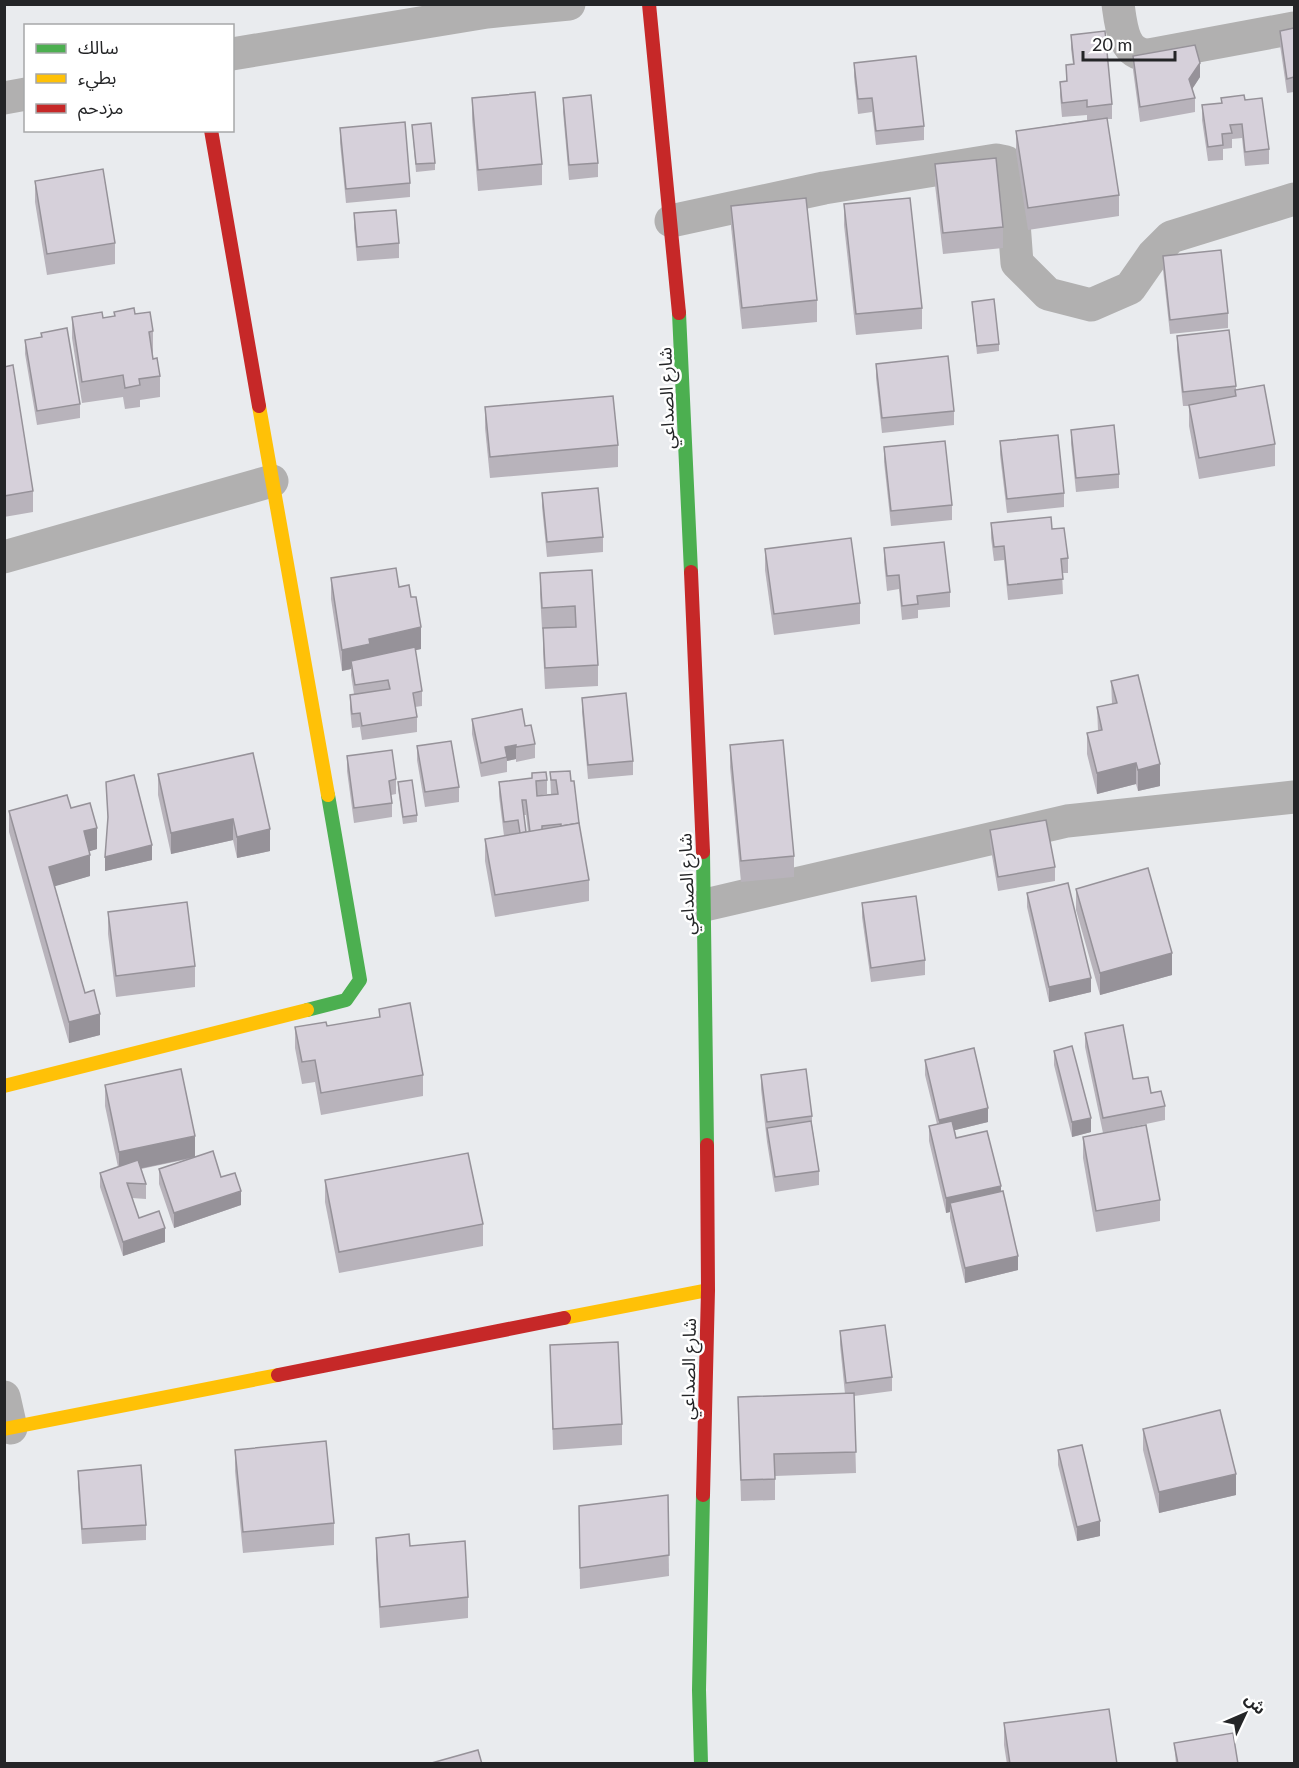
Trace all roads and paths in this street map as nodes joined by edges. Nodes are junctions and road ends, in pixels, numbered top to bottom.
1 (569, 4) edge
2 (649, 4) edge
3 (1118, 4) edge
4 (1294, 28) edge
5 (234, 54) edge
6 (24, 94) edge
7 (4, 98) edge
8 (211, 132) edge
9 (1294, 199) edge
10 (671, 222) junction
11 (272, 481) junction
12 (4, 558) edge
13 (1294, 797) edge
14 (705, 905) junction
15 (4, 1086) edge
16 (708, 1290) junction
17 (7, 1418) edge
18 (701, 1764) edge

1 - 5 street
2 - 10 street, شارع الصداعي
3 - 4 street
6 - 7 street
8 - 11 street
9 - 10 street
10 - 14 street, شارع الصداعي
11 - 12 street
11 - 15 street
13 - 14 street
14 - 16 street, شارع الصداعي
16 - 17 street
16 - 18 street, شارع الصداعي

